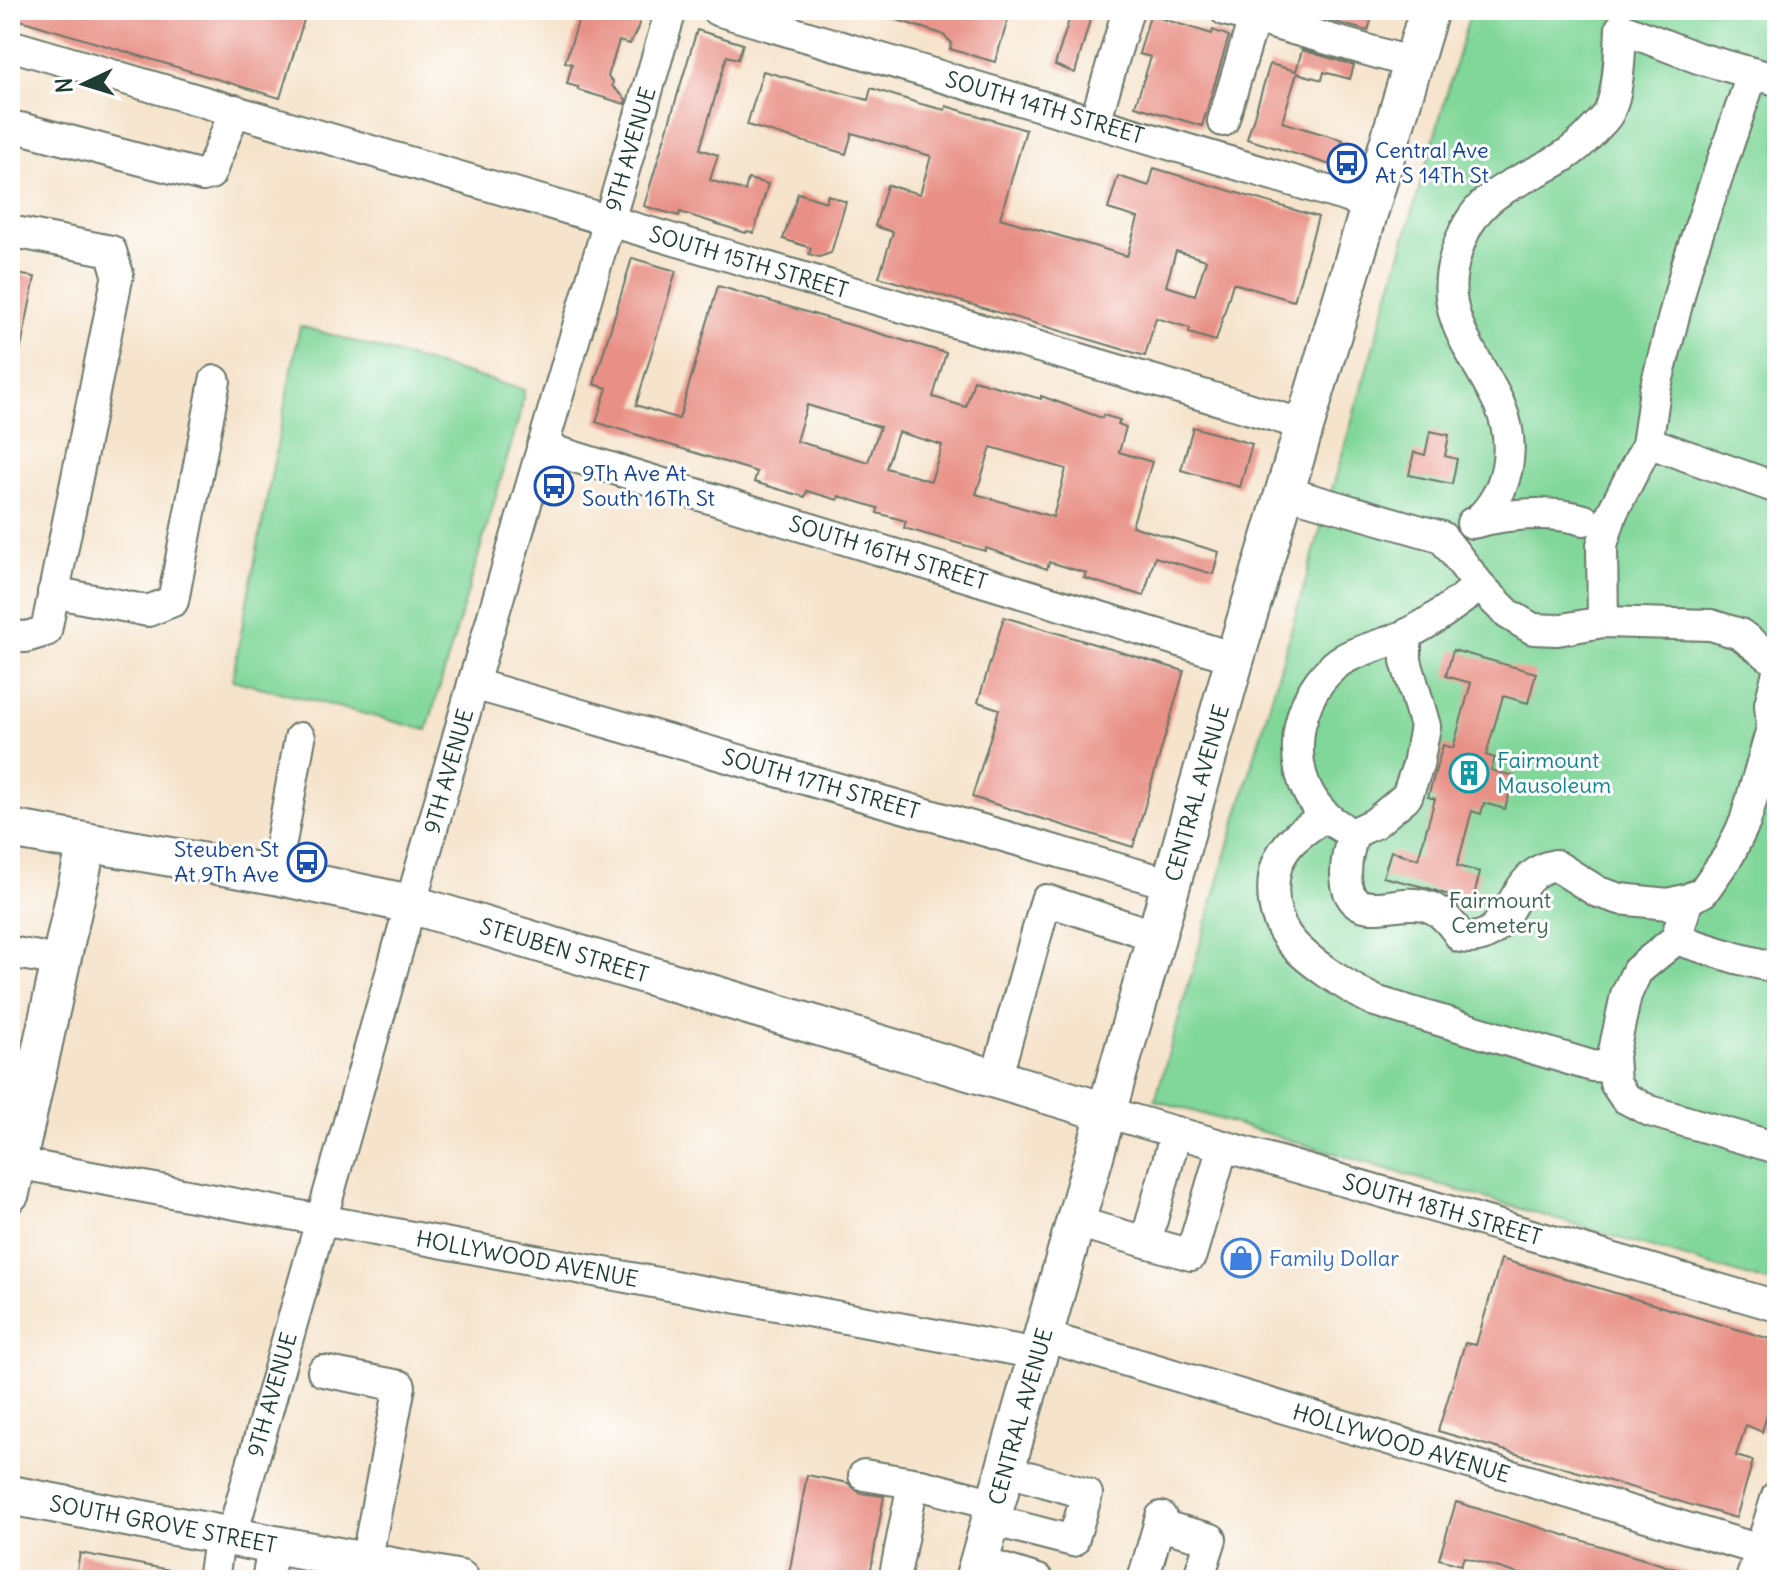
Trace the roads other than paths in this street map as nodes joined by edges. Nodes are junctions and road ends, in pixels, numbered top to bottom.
1 (671, 10) edge
2 (717, 10) edge
3 (1128, 10) edge
4 (1225, 10) edge
5 (1429, 10) edge
6 (1254, 18) junction
7 (10, 45) edge
8 (1413, 63) junction
9 (1764, 77) edge
10 (235, 110) junction
11 (1223, 121) dead end
12 (1095, 122) junction
13 (20, 128) dead end
14 (1371, 204) junction
15 (608, 218) junction
16 (10, 231) edge
17 (215, 381) dead end
18 (1305, 425) junction
19 (1647, 445) junction
20 (542, 447) junction
21 (1777, 488) edge
22 (1285, 492) junction
23 (1598, 516) junction
24 (1476, 522) junction
25 (1442, 537) junction
26 (1480, 586) junction
27 (53, 592) junction
28 (1603, 622) junction
29 (1406, 635) junction
30 (10, 636) edge
31 (1235, 658) junction
32 (1777, 662) edge
33 (1777, 676) edge
34 (473, 684) junction
35 (1775, 729) edge
36 (300, 738) dead end
37 (1324, 817) junction
38 (10, 829) edge
39 (1354, 833) junction
40 (87, 843) junction
41 (275, 875) junction
42 (1171, 884) junction
43 (1688, 899) junction
44 (410, 904) junction
45 (1156, 936) junction
46 (1676, 939) junction
47 (10, 952) edge
48 (61, 961) junction
49 (1777, 968) edge
50 (1612, 1067) junction
51 (996, 1079) junction
52 (1106, 1112) junction
53 (1176, 1132) junction
54 (1223, 1146) junction
55 (1777, 1148) edge
56 (13, 1178) edge
57 (320, 1221) junction
58 (1076, 1222) junction
59 (1146, 1242) junction
60 (1777, 1306) edge
61 (1041, 1345) junction
62 (323, 1371) dead end
63 (864, 1475) dead end
64 (913, 1483) junction
65 (10, 1495) edge
66 (1777, 1496) edge
67 (997, 1498) junction
68 (226, 1534) junction
69 (274, 1543) junction
70 (1769, 1552) edge
71 (366, 1562) junction
72 (977, 1571) edge
73 (411, 1575) edge
74 (213, 1580) edge
75 (267, 1580) edge
76 (460, 1580) edge
77 (894, 1580) edge
78 (1038, 1580) edge
79 (1143, 1580) edge
80 (1198, 1580) edge
81 (1751, 1580) edge

1 - 15 street, 9TH AVENUE
2 - 12 street, SOUTH 14TH STREET
3 - 12 street
4 - 6 street
5 - 8 main road, CENTRAL AVENUE
6 - 8 street
6 - 11 street
7 - 10 street, SOUTH 15TH STREET
8 - 14 main road, CENTRAL AVENUE
9 - 19 street
9 - 24 street
10 - 13 street
10 - 15 street, SOUTH 15TH STREET
12 - 14 street, SOUTH 14TH STREET
14 - 18 main road, CENTRAL AVENUE
15 - 18 street, SOUTH 15TH STREET
15 - 20 street, 9TH AVENUE
16 - 27 street
17 - 27 street
18 - 22 main road, CENTRAL AVENUE
19 - 21 street
19 - 23 street
20 - 31 street, SOUTH 16TH STREET
20 - 34 street, 9TH AVENUE
22 - 25 street
22 - 31 main road, CENTRAL AVENUE
23 - 24 street
23 - 28 street
24 - 25 street
25 - 26 street
26 - 28 street
26 - 29 street
27 - 30 street
28 - 32 street
29 - 37 street
29 - 39 street
31 - 42 main road, CENTRAL AVENUE
33 - 35 street
34 - 42 street, SOUTH 17TH STREET
34 - 44 street, 9TH AVENUE
35 - 43 street
36 - 41 street
37 - 39 street
37 - 50 street
38 - 40 main road, STEUBEN STREET
39 - 43 street
40 - 41 main road, STEUBEN STREET
40 - 48 main road
41 - 44 main road, STEUBEN STREET
42 - 45 main road, CENTRAL AVENUE
43 - 46 street
44 - 51 main road, STEUBEN STREET
44 - 57 street, 9TH AVENUE
45 - 51 street
45 - 52 main road, CENTRAL AVENUE
46 - 49 street
46 - 50 street
47 - 48 street
48 - 56 main road
50 - 55 street
51 - 52 main road, STEUBEN STREET
52 - 53 street, SOUTH 18TH STREET
52 - 58 main road, CENTRAL AVENUE
53 - 54 street, SOUTH 18TH STREET
53 - 59 street
54 - 59 street
54 - 60 street, SOUTH 18TH STREET
56 - 57 street, HOLLYWOOD AVENUE
57 - 61 street, HOLLYWOOD AVENUE
57 - 68 street, 9TH AVENUE
58 - 59 street
58 - 61 main road, CENTRAL AVENUE
61 - 67 main road, CENTRAL AVENUE
61 - 70 street, HOLLYWOOD AVENUE
62 - 71 street
63 - 64 street
64 - 67 street
64 - 77 street
65 - 68 main road, SOUTH GROVE STREET
66 - 70 street
67 - 72 main road, CENTRAL AVENUE
68 - 69 main road, SOUTH GROVE STREET
68 - 74 street, 9TH AVENUE
69 - 71 main road, SOUTH GROVE STREET
69 - 75 street
70 - 81 street
71 - 73 main road, SOUTH GROVE STREET
72 - 78 street
73 - 76 main road, SOUTH GROVE STREET
79 - 80 street

